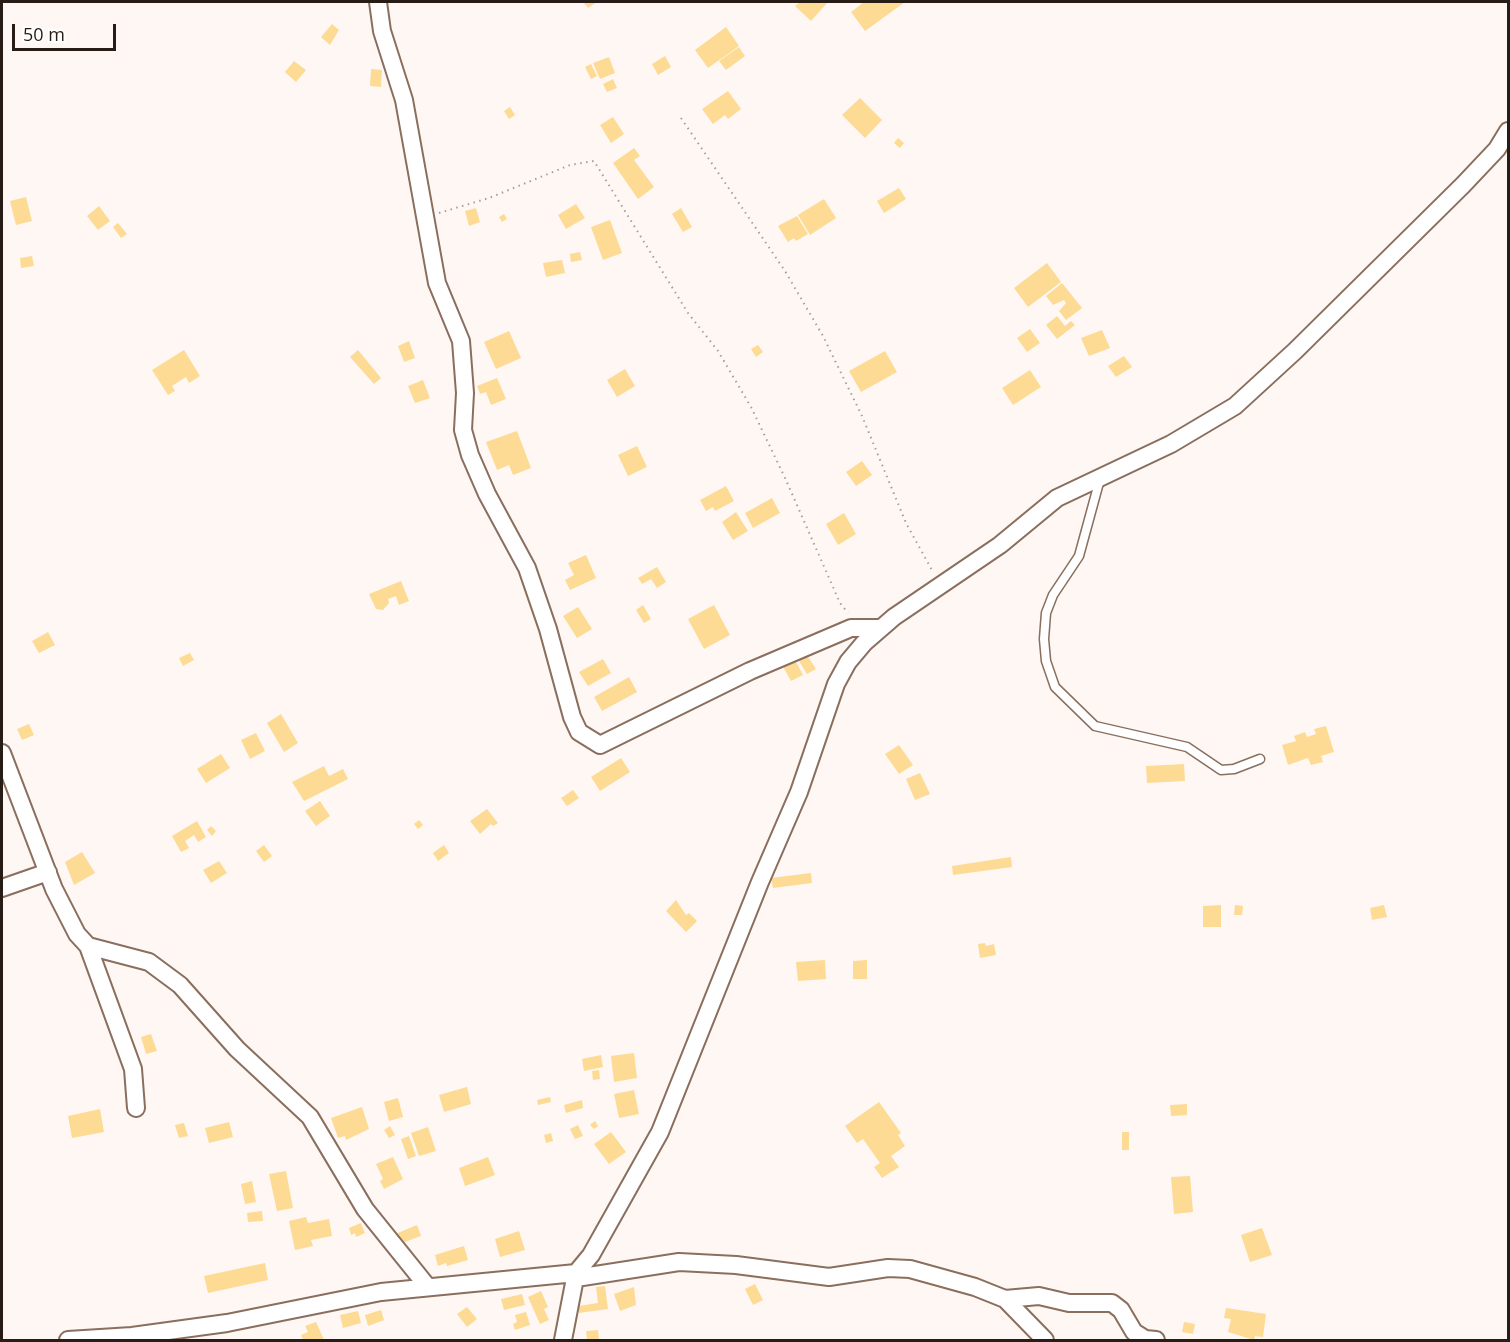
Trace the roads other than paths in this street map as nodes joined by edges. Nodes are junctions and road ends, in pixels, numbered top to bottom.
1 (378, 2) edge
2 (1509, 131) edge
3 (1100, 478) junction
4 (872, 628) junction
5 (2, 753) edge
6 (1260, 759) dead end
7 (48, 872) junction
8 (2, 888) edge
9 (88, 946) junction
10 (135, 1108) dead end
11 (576, 1276) junction
12 (427, 1286) junction
13 (1005, 1299) junction
14 (133, 1338) edge
15 (68, 1341) edge
16 (563, 1341) edge
17 (1045, 1341) edge
18 (1156, 1341) edge

1 - 4 street
2 - 3 street
3 - 4 street
3 - 6 lane
4 - 11 street
5 - 7 street
7 - 8 street
7 - 9 street
9 - 10 street
9 - 12 street
11 - 12 street
11 - 13 street
11 - 16 street
12 - 14 street
13 - 17 street
13 - 18 street
14 - 15 street

